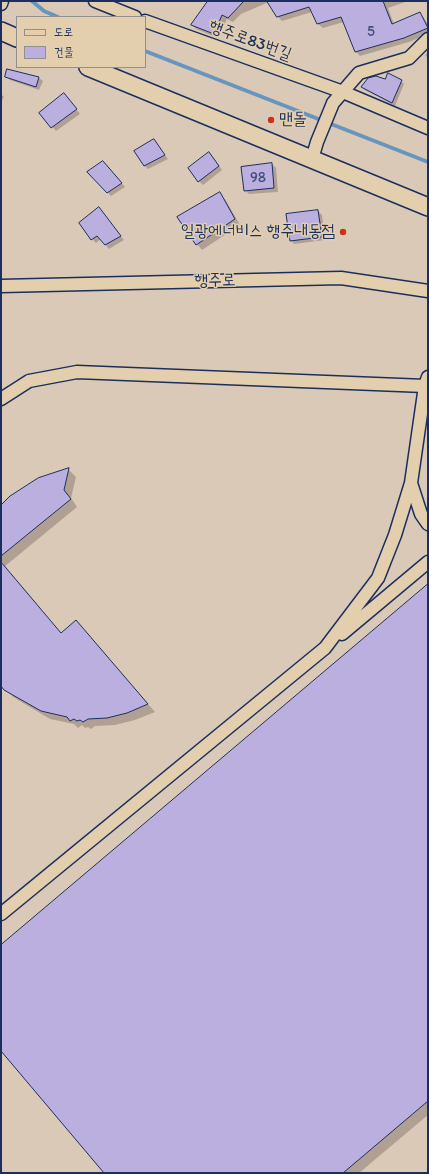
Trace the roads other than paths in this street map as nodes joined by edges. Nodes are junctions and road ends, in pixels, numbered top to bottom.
1 (2, 1) edge
2 (95, 1) edge
3 (1, 4) edge
4 (132, 16) edge
5 (146, 21) edge
6 (1, 31) edge
7 (16, 38) edge
8 (428, 39) edge
9 (90, 68) edge
10 (342, 92) junction
11 (428, 128) edge
12 (312, 159) junction
13 (428, 206) edge
14 (1, 286) edge
15 (428, 291) edge
16 (427, 383) edge
17 (1, 399) edge
18 (411, 483) junction
19 (428, 524) edge
20 (428, 562) edge
21 (325, 648) junction
22 (1, 914) edge

1 - 3 street
2 - 4 street
5 - 10 street, 행주로83번길
6 - 7 main road
8 - 10 street
9 - 12 main road
10 - 11 street, 행주로83번길
10 - 12 street
12 - 13 main road
14 - 15 street, 행주로
16 - 17 street
16 - 18 street
18 - 19 street
18 - 21 street
20 - 21 street
21 - 22 street

